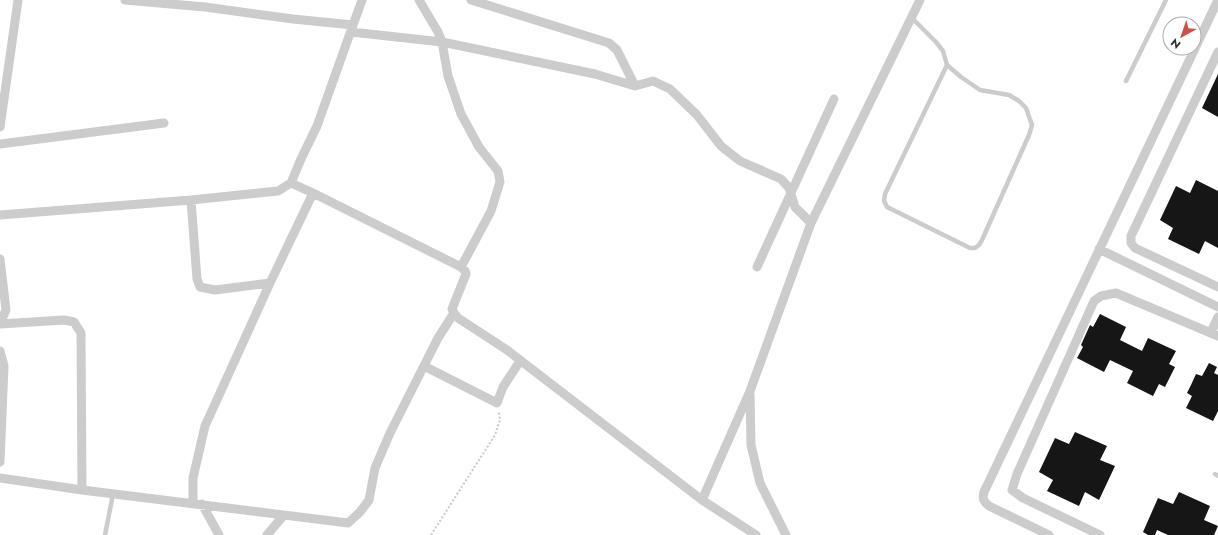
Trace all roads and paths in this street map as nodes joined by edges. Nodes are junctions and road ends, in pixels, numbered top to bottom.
1 (18, 0) edge
2 (125, 0) edge
3 (362, 0) edge
4 (418, 0) edge
5 (471, 0) edge
6 (920, 0) edge
7 (1166, 0) edge
8 (1218, 0) edge
9 (912, 18) junction
10 (352, 29) junction
11 (442, 42) junction
12 (1218, 52) edge
13 (947, 65) junction
14 (1126, 82) dead end
15 (636, 86) junction
16 (834, 98) dead end
17 (164, 123) dead end
18 (0, 127) edge
19 (0, 144) edge
20 (291, 183) junction
21 (314, 193) junction
22 (790, 194) junction
23 (191, 200) junction
24 (0, 215) edge
25 (811, 223) junction
26 (1099, 249) junction
27 (0, 259) edge
28 (462, 267) junction
29 (757, 267) dead end
30 (270, 283) junction
31 (1218, 287) edge
32 (1218, 307) edge
33 (454, 313) junction
34 (1218, 317) edge
35 (0, 323) edge
36 (1214, 334) edge
37 (0, 351) edge
38 (520, 361) junction
39 (424, 366) junction
40 (750, 391) junction
41 (497, 403) junction
42 (0, 462) edge
43 (0, 478) edge
44 (82, 490) junction
45 (113, 494) junction
46 (702, 500) junction
47 (197, 504) junction
48 (284, 515) junction
49 (105, 535) edge
50 (219, 535) edge
51 (267, 535) edge
52 (431, 535) edge
53 (756, 535) edge
54 (786, 535) edge
55 (1049, 535) edge
56 (1100, 535) edge

1 - 18 street
2 - 10 street
3 - 10 street
4 - 11 street
5 - 15 street
6 - 9 street
7 - 14 lane
8 - 26 street
9 - 13 lane
9 - 25 street
10 - 11 street
10 - 20 street
11 - 15 street
11 - 28 street
12 - 31 street
13 - 13 lane
15 - 22 street
16 - 22 street
17 - 19 street
20 - 21 street
20 - 23 street
21 - 28 street
21 - 30 street
22 - 25 street
22 - 29 street
23 - 24 street
23 - 30 street
25 - 40 street
26 - 32 street
26 - 55 street
27 - 35 street
28 - 33 street
30 - 47 street
33 - 38 street
33 - 39 street
34 - 36 street
35 - 44 street
36 - 56 street
37 - 42 street
38 - 41 street
38 - 46 street
39 - 41 street
39 - 48 street
40 - 46 street
40 - 54 street
41 - 52 path
43 - 44 street
44 - 45 street
45 - 47 street
45 - 49 lane
46 - 53 street
47 - 48 street
47 - 50 street
48 - 51 street

